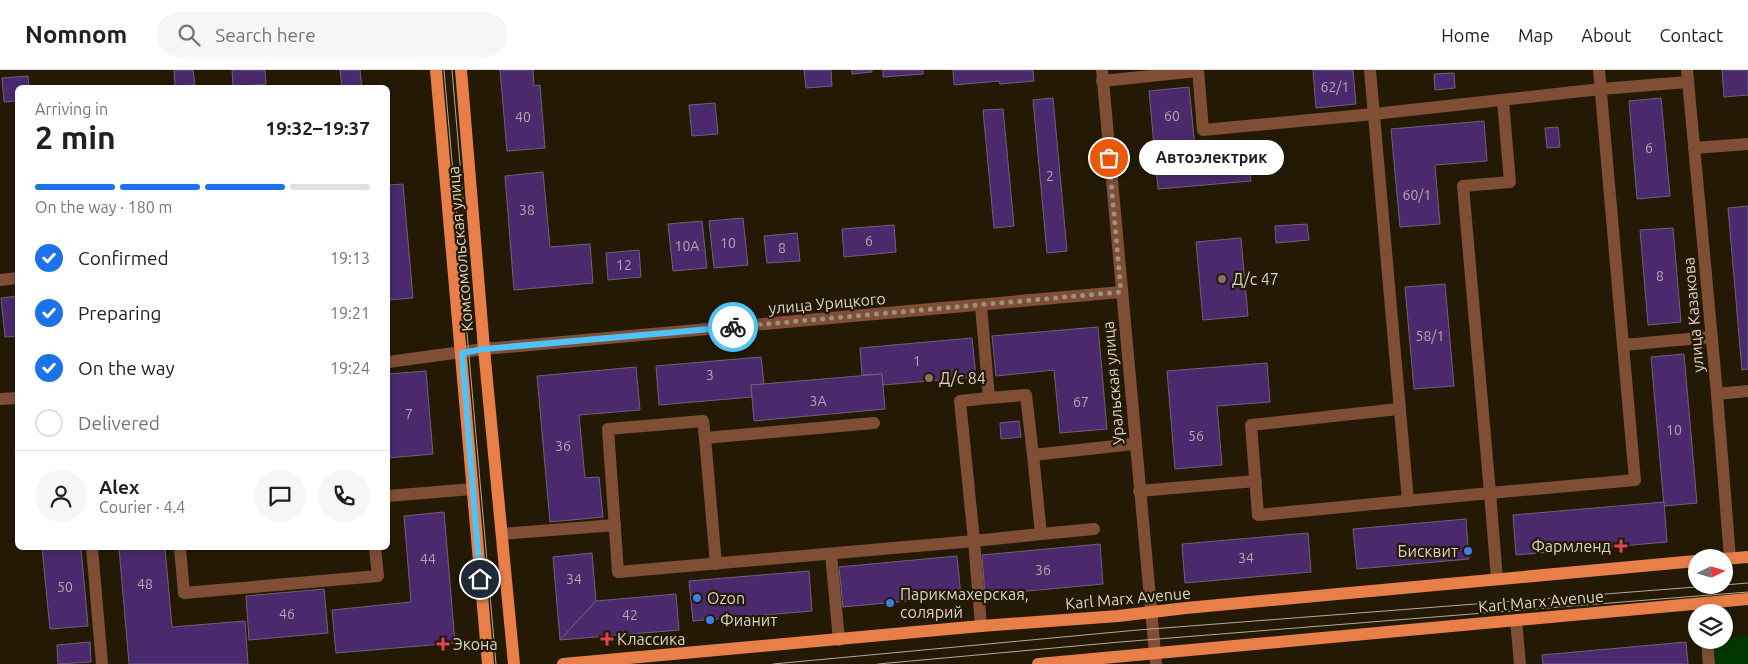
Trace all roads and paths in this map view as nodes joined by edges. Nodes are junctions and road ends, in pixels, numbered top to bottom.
1 (436, 70) edge
2 (461, 70) edge
3 (1370, 70) edge
4 (1599, 70) edge
5 (1198, 71) edge
6 (1102, 76) edge
7 (1688, 76) edge
8 (1601, 90) junction
9 (1503, 101) junction
10 (1374, 114) junction
11 (1748, 144) edge
12 (1694, 148) junction
13 (15, 278) edge
14 (0, 280) edge
15 (1121, 292) junction
16 (981, 306) junction
17 (1712, 337) junction
18 (1623, 345) junction
19 (484, 349) junction
20 (462, 353) junction
21 (390, 362) edge
22 (1748, 391) edge
23 (1717, 394) junction
24 (15, 398) edge
25 (989, 398) junction
26 (0, 399) edge
27 (1398, 409) junction
28 (874, 423) dead end
29 (705, 438) junction
30 (1134, 444) junction
31 (1033, 455) junction
32 (1256, 481) junction
33 (472, 489) junction
34 (1139, 491) junction
35 (1490, 493) junction
36 (390, 496) edge
37 (1408, 501) junction
38 (615, 525) junction
39 (1094, 529) dead end
40 (502, 534) junction
41 (1041, 534) junction
42 (974, 541) junction
43 (1726, 549) edge
44 (92, 550) edge
45 (180, 550) edge
46 (375, 550) edge
47 (831, 554) junction
48 (1748, 557) edge
49 (1733, 558) edge
50 (1688, 562) edge
51 (716, 564) junction
52 (1497, 580) junction
53 (1748, 599) edge
54 (1724, 604) edge
55 (1688, 609) edge
56 (1151, 612) junction
57 (1516, 620) junction
58 (981, 626) junction
59 (839, 640) junction
60 (1708, 649) edge
61 (1155, 659) edge
62 (102, 664) edge
63 (488, 664) edge
64 (514, 664) edge
65 (563, 664) edge
66 (1038, 664) edge
67 (1520, 664) edge
68 (1709, 664) edge

1 - 20 main road, Комсомольская улица
2 - 19 main road, Комсомольская улица
3 - 10 street
4 - 8 street
5 - 6 street
5 - 10 street
6 - 15 street, Уральская улица
7 - 8 street
7 - 12 street, улица Казакова
8 - 9 street
8 - 18 street
9 - 10 street
9 - 35 street
10 - 27 street
11 - 12 street
12 - 17 street, улица Казакова
13 - 14 street
15 - 16 street, улица Урицкого
15 - 30 street, Уральская улица
16 - 19 street, улица Урицкого
16 - 25 street
17 - 18 street
17 - 23 street, улица Казакова
18 - 35 street
19 - 20 street, улица Урицкого
19 - 40 main road, Комсомольская улица
20 - 21 street, улица Урицкого
20 - 33 main road, Комсомольская улица
22 - 23 street
23 - 43 street, улица Казакова
24 - 26 street
25 - 31 street
25 - 42 street
27 - 32 street
27 - 37 street
28 - 29 street
29 - 38 street
29 - 51 street
30 - 31 street
30 - 34 street, Уральская улица
31 - 41 street
32 - 34 street
32 - 37 street
33 - 36 street
33 - 63 main road, Комсомольская улица
34 - 56 street, Уральская улица
35 - 37 street
35 - 52 street
38 - 40 street
38 - 51 street
39 - 41 street
40 - 64 main road, Комсомольская улица
41 - 42 street
42 - 47 street
42 - 58 street
44 - 62 street
45 - 46 street
47 - 51 street
47 - 59 street
48 - 49 main road
50 - 52 main road, Karl Marx Avenue
52 - 56 main road, Karl Marx Avenue
53 - 54 main road, Karl Marx Avenue
55 - 57 main road, Karl Marx Avenue
56 - 58 main road, Karl Marx Avenue
56 - 61 street, Уральская улица
57 - 61 main road, Karl Marx Avenue
57 - 67 street
58 - 59 main road, Karl Marx Avenue
59 - 65 main road, Karl Marx Avenue
60 - 68 street
61 - 66 main road, Karl Marx Avenue

